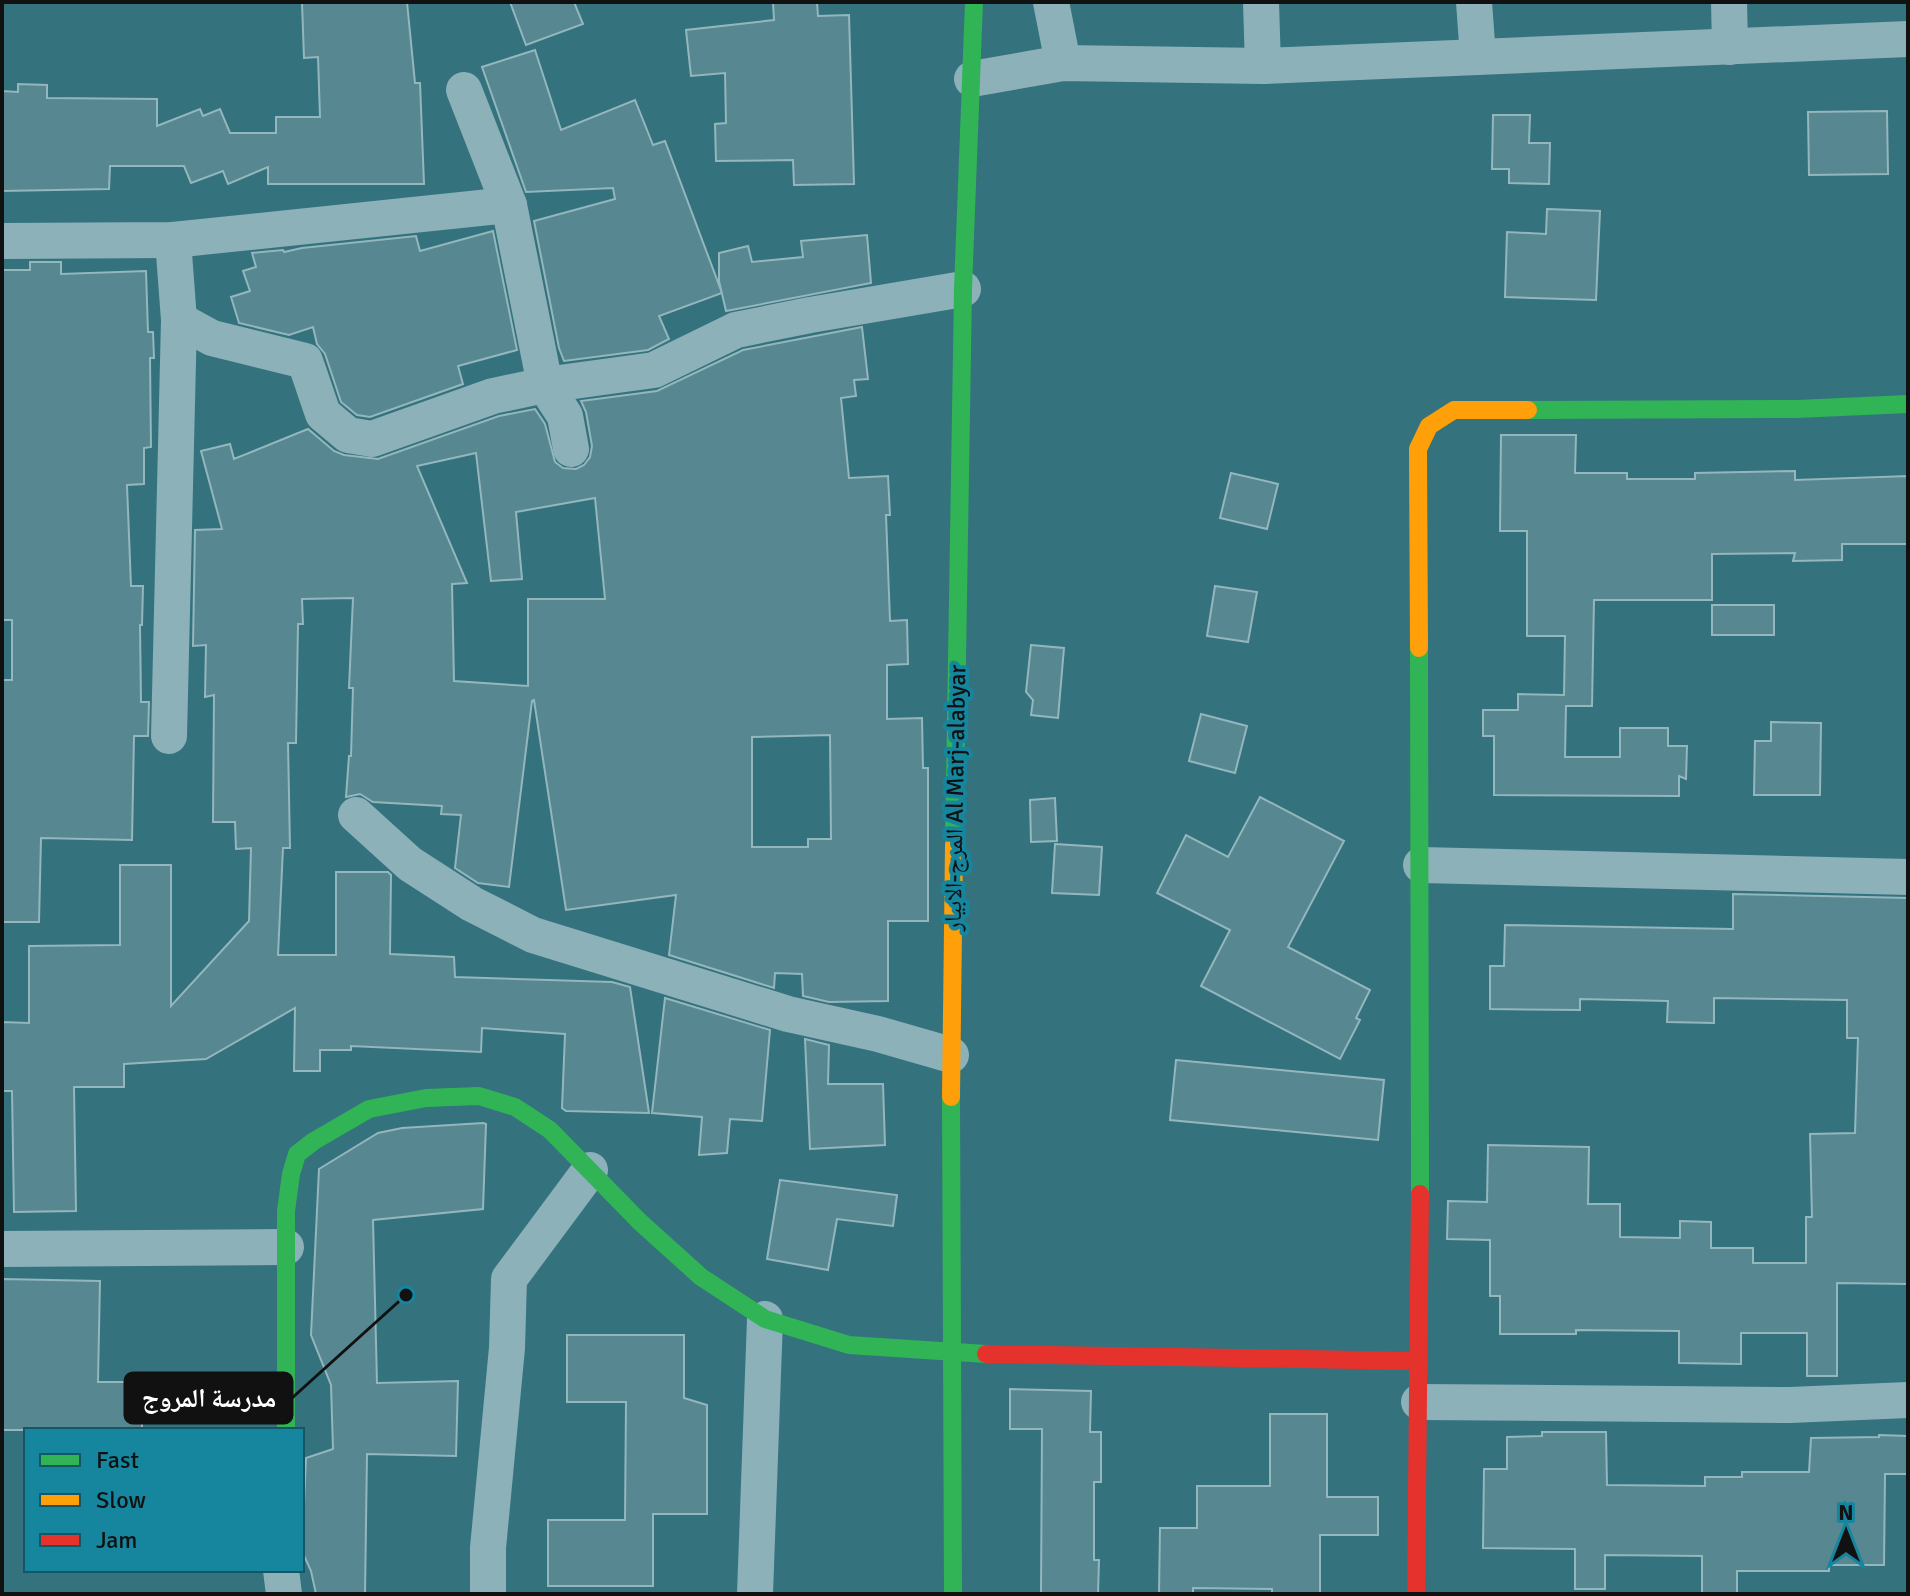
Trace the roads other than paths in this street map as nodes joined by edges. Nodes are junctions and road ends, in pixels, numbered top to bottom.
1 (974, 2) edge
2 (1051, 2) edge
3 (1261, 2) edge
4 (1474, 2) edge
5 (1729, 2) edge
6 (1908, 39) edge
7 (1730, 47) junction
8 (1478, 57) junction
9 (1063, 63) junction
10 (1263, 66) junction
11 (972, 79) junction
12 (464, 90) dead end
13 (509, 205) junction
14 (173, 240) junction
15 (2, 241) edge
16 (963, 289) junction
17 (179, 320) junction
18 (545, 385) junction
19 (1908, 404) edge
20 (571, 449) dead end
21 (169, 736) dead end
22 (356, 815) dead end
23 (1421, 865) junction
24 (1908, 877) edge
25 (951, 1055) junction
26 (590, 1170) junction
27 (286, 1247) junction
28 (2, 1249) edge
29 (765, 1319) junction
30 (953, 1354) junction
31 (1419, 1361) junction
32 (1908, 1400) edge
33 (1419, 1402) junction
34 (286, 1428) edge
35 (281, 1572) edge
36 (284, 1594) edge
37 (488, 1594) edge
38 (755, 1594) edge
39 (953, 1594) edge
40 (1416, 1594) edge

1 - 11 street, المرج-الابيار Al Marj-alabyar
2 - 9 street
3 - 10 street
4 - 8 street
5 - 7 street
6 - 7 street
7 - 8 street
8 - 10 street
9 - 10 street
9 - 11 street
11 - 16 street, المرج-الابيار Al Marj-alabyar
12 - 13 street
13 - 14 street
13 - 18 street
14 - 15 street
14 - 17 street
16 - 18 street
16 - 25 street, المرج-الابيار Al Marj-alabyar
17 - 18 street
17 - 21 street
18 - 20 street
19 - 23 street
22 - 25 street
23 - 24 street
23 - 31 street
25 - 30 street, المرج-الابيار Al Marj-alabyar
26 - 27 street
26 - 29 street
26 - 37 street
27 - 28 street
27 - 34 street
29 - 30 street
29 - 38 street
30 - 31 street
30 - 39 street, المرج-الابيار Al Marj-alabyar
31 - 33 street
32 - 33 street
33 - 40 street
35 - 36 street

